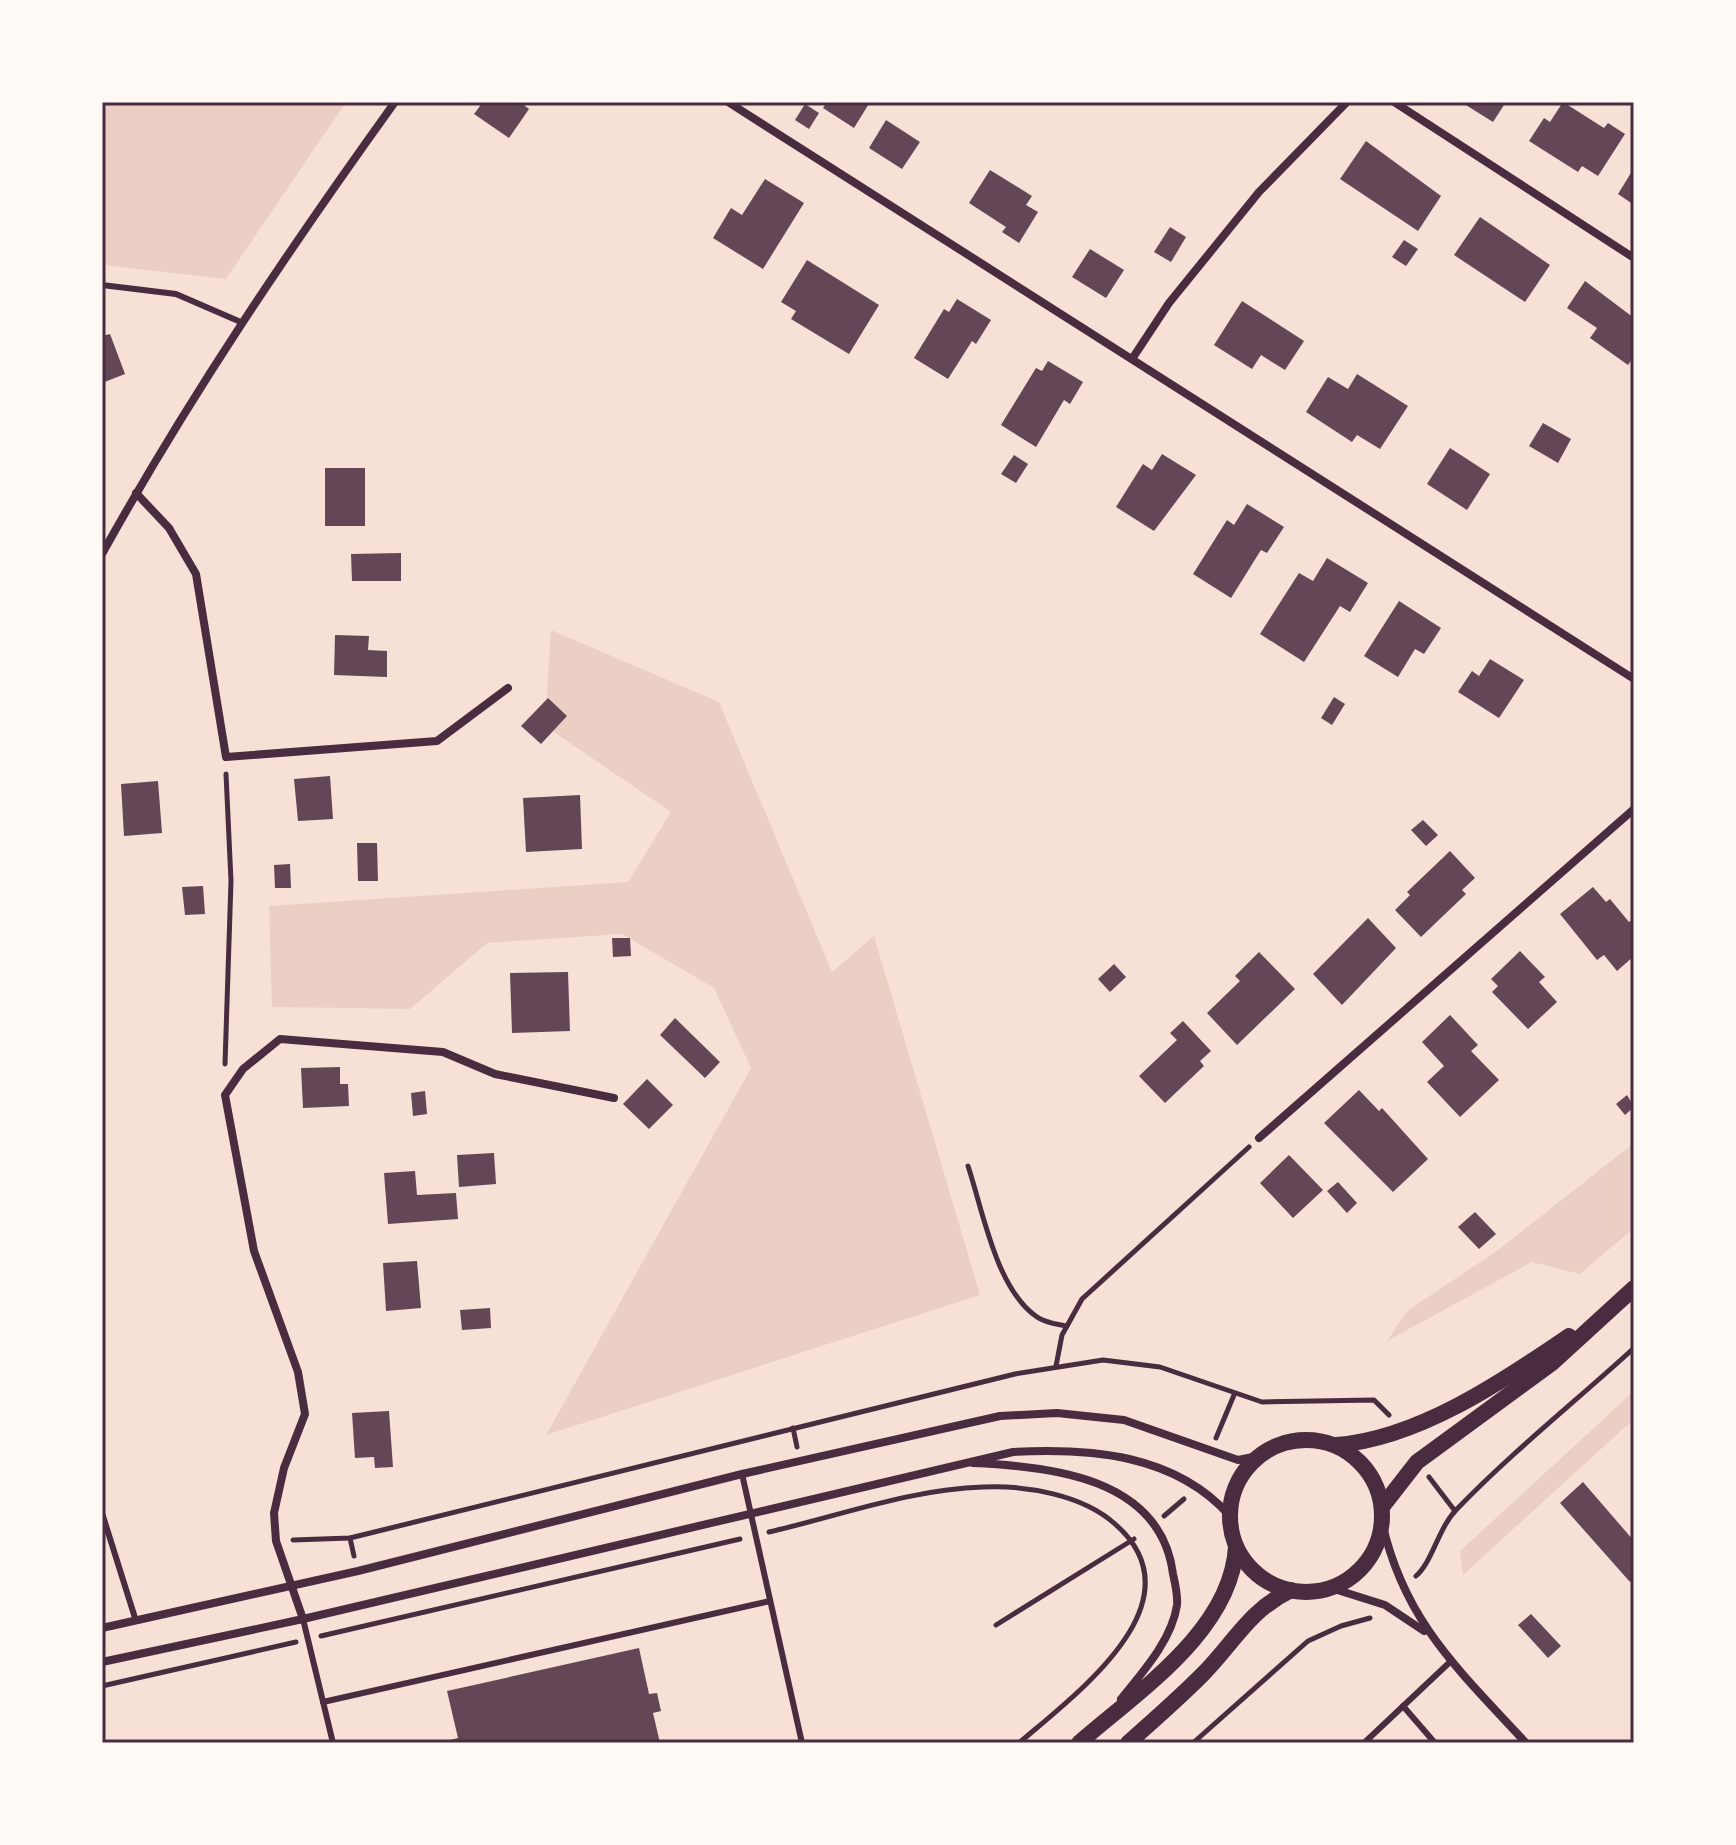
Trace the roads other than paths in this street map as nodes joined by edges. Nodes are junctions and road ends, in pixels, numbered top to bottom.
1 (395, 102) edge
2 (728, 102) edge
3 (1347, 102) edge
4 (1394, 102) edge
5 (1634, 258) edge
6 (102, 285) edge
7 (243, 323) junction
8 (1132, 359) junction
9 (136, 493) junction
10 (102, 554) edge
11 (1634, 679) edge
12 (508, 688) dead end
13 (1634, 809) edge
14 (614, 1098) dead end
15 (1259, 1138) road end
16 (1634, 1288) edge
17 (1616, 1303) junction
18 (1336, 1445) junction
19 (1258, 1456) junction
20 (960, 1463) junction
21 (742, 1474) junction
22 (750, 1512) junction
23 (102, 1513) edge
24 (1382, 1515) junction
25 (1230, 1516) junction
26 (1236, 1547) junction
27 (291, 1585) junction
28 (1331, 1588) junction
29 (1291, 1590) junction
30 (770, 1601) junction
31 (303, 1619) junction
32 (136, 1621) junction
33 (102, 1628) edge
34 (1428, 1634) junction
35 (1451, 1661) junction
36 (102, 1662) edge
37 (323, 1702) junction
38 (1403, 1706) junction
39 (1105, 1721) junction
40 (333, 1743) edge
41 (802, 1743) edge
42 (1079, 1743) edge
43 (1128, 1743) edge
44 (1364, 1743) edge
45 (1435, 1743) edge
46 (1526, 1743) edge

1 - 7 street
2 - 8 street
3 - 8 street
4 - 5 street
6 - 7 lane
7 - 9 street
8 - 11 street
9 - 10 street
9 - 12 street
13 - 15 street
14 - 27 street
16 - 17 main road
17 - 18 main road
17 - 24 main road
18 - 19 main road
18 - 24 main road
19 - 21 street
19 - 25 main road
20 - 22 street
20 - 25 street
20 - 39 street
21 - 22 lane
21 - 27 street
22 - 30 lane
22 - 31 street
23 - 32 lane
24 - 28 main road
24 - 34 street
25 - 26 main road
26 - 29 main road
26 - 39 main road
27 - 31 street
27 - 32 street
28 - 29 main road
28 - 34 street
29 - 43 main road
30 - 37 lane
30 - 41 lane
31 - 36 street
31 - 37 lane
32 - 33 street
34 - 35 street
35 - 38 lane
35 - 46 street
37 - 40 lane
38 - 44 lane
38 - 45 lane
39 - 42 main road

